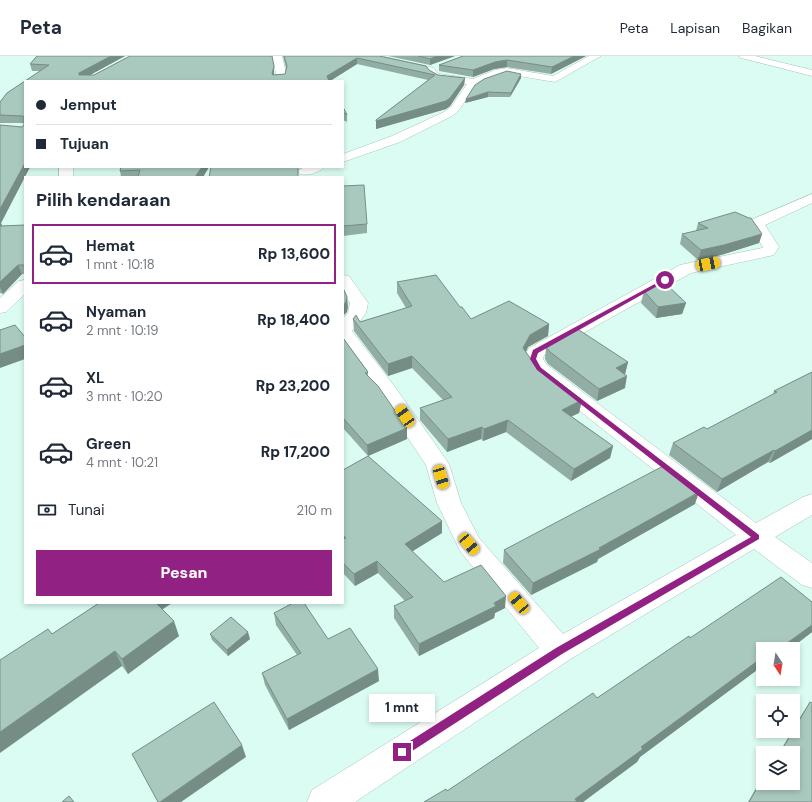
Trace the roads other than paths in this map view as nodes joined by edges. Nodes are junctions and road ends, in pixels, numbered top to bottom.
1 (277, 56) edge
2 (368, 56) edge
3 (400, 56) edge
4 (596, 56) edge
5 (744, 56) edge
6 (389, 60) junction
7 (806, 61) dead end
8 (443, 66) edge
9 (786, 66) junction
10 (431, 70) junction
11 (812, 73) edge
12 (279, 80) edge
13 (474, 82) junction
14 (344, 158) edge
15 (812, 198) edge
16 (344, 281) edge
17 (23, 289) edge
18 (0, 308) edge
19 (344, 329) edge
20 (344, 333) edge
21 (812, 503) edge
22 (756, 537) junction
23 (812, 577) edge
24 (559, 651) junction
25 (324, 802) edge

1 - 12 street
2 - 6 street
3 - 6 street
4 - 13 street
5 - 9 street
6 - 10 street
7 - 9 street
8 - 10 street
9 - 11 street
10 - 13 street
13 - 14 street
15 - 22 street
16 - 19 street
17 - 18 street
20 - 24 street
21 - 22 street
22 - 23 street
22 - 24 street
24 - 25 street

